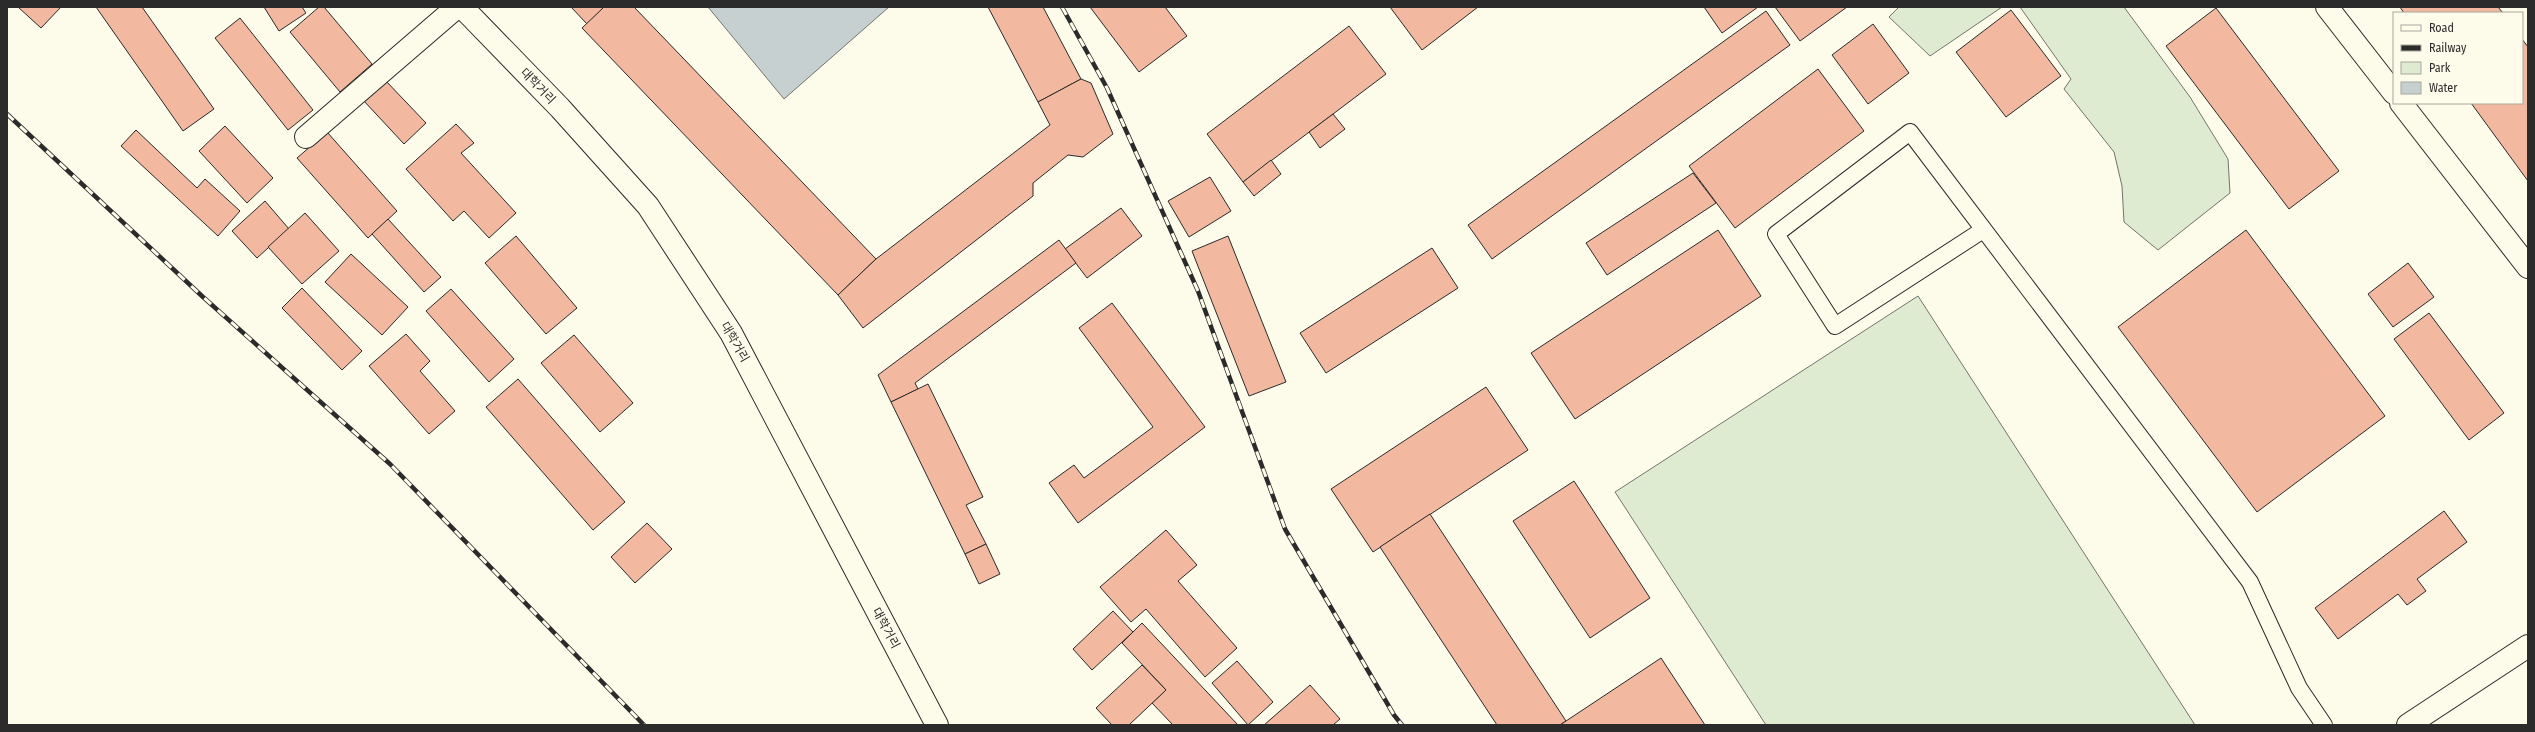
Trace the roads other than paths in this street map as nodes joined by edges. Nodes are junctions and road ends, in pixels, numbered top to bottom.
1 (457, 7) edge
2 (462, 7) edge
3 (2327, 7) edge
4 (2393, 92) edge
5 (2402, 104) edge
6 (306, 137) dead end
7 (1983, 230) junction
8 (2528, 267) edge
9 (2528, 646) edge
10 (937, 725) edge
11 (2324, 725) edge
12 (2408, 725) edge

1 - 6 main road
2 - 10 main road, 대학거리
3 - 4 main road
5 - 8 main road
7 - 7 lane
7 - 11 lane
9 - 12 main road

